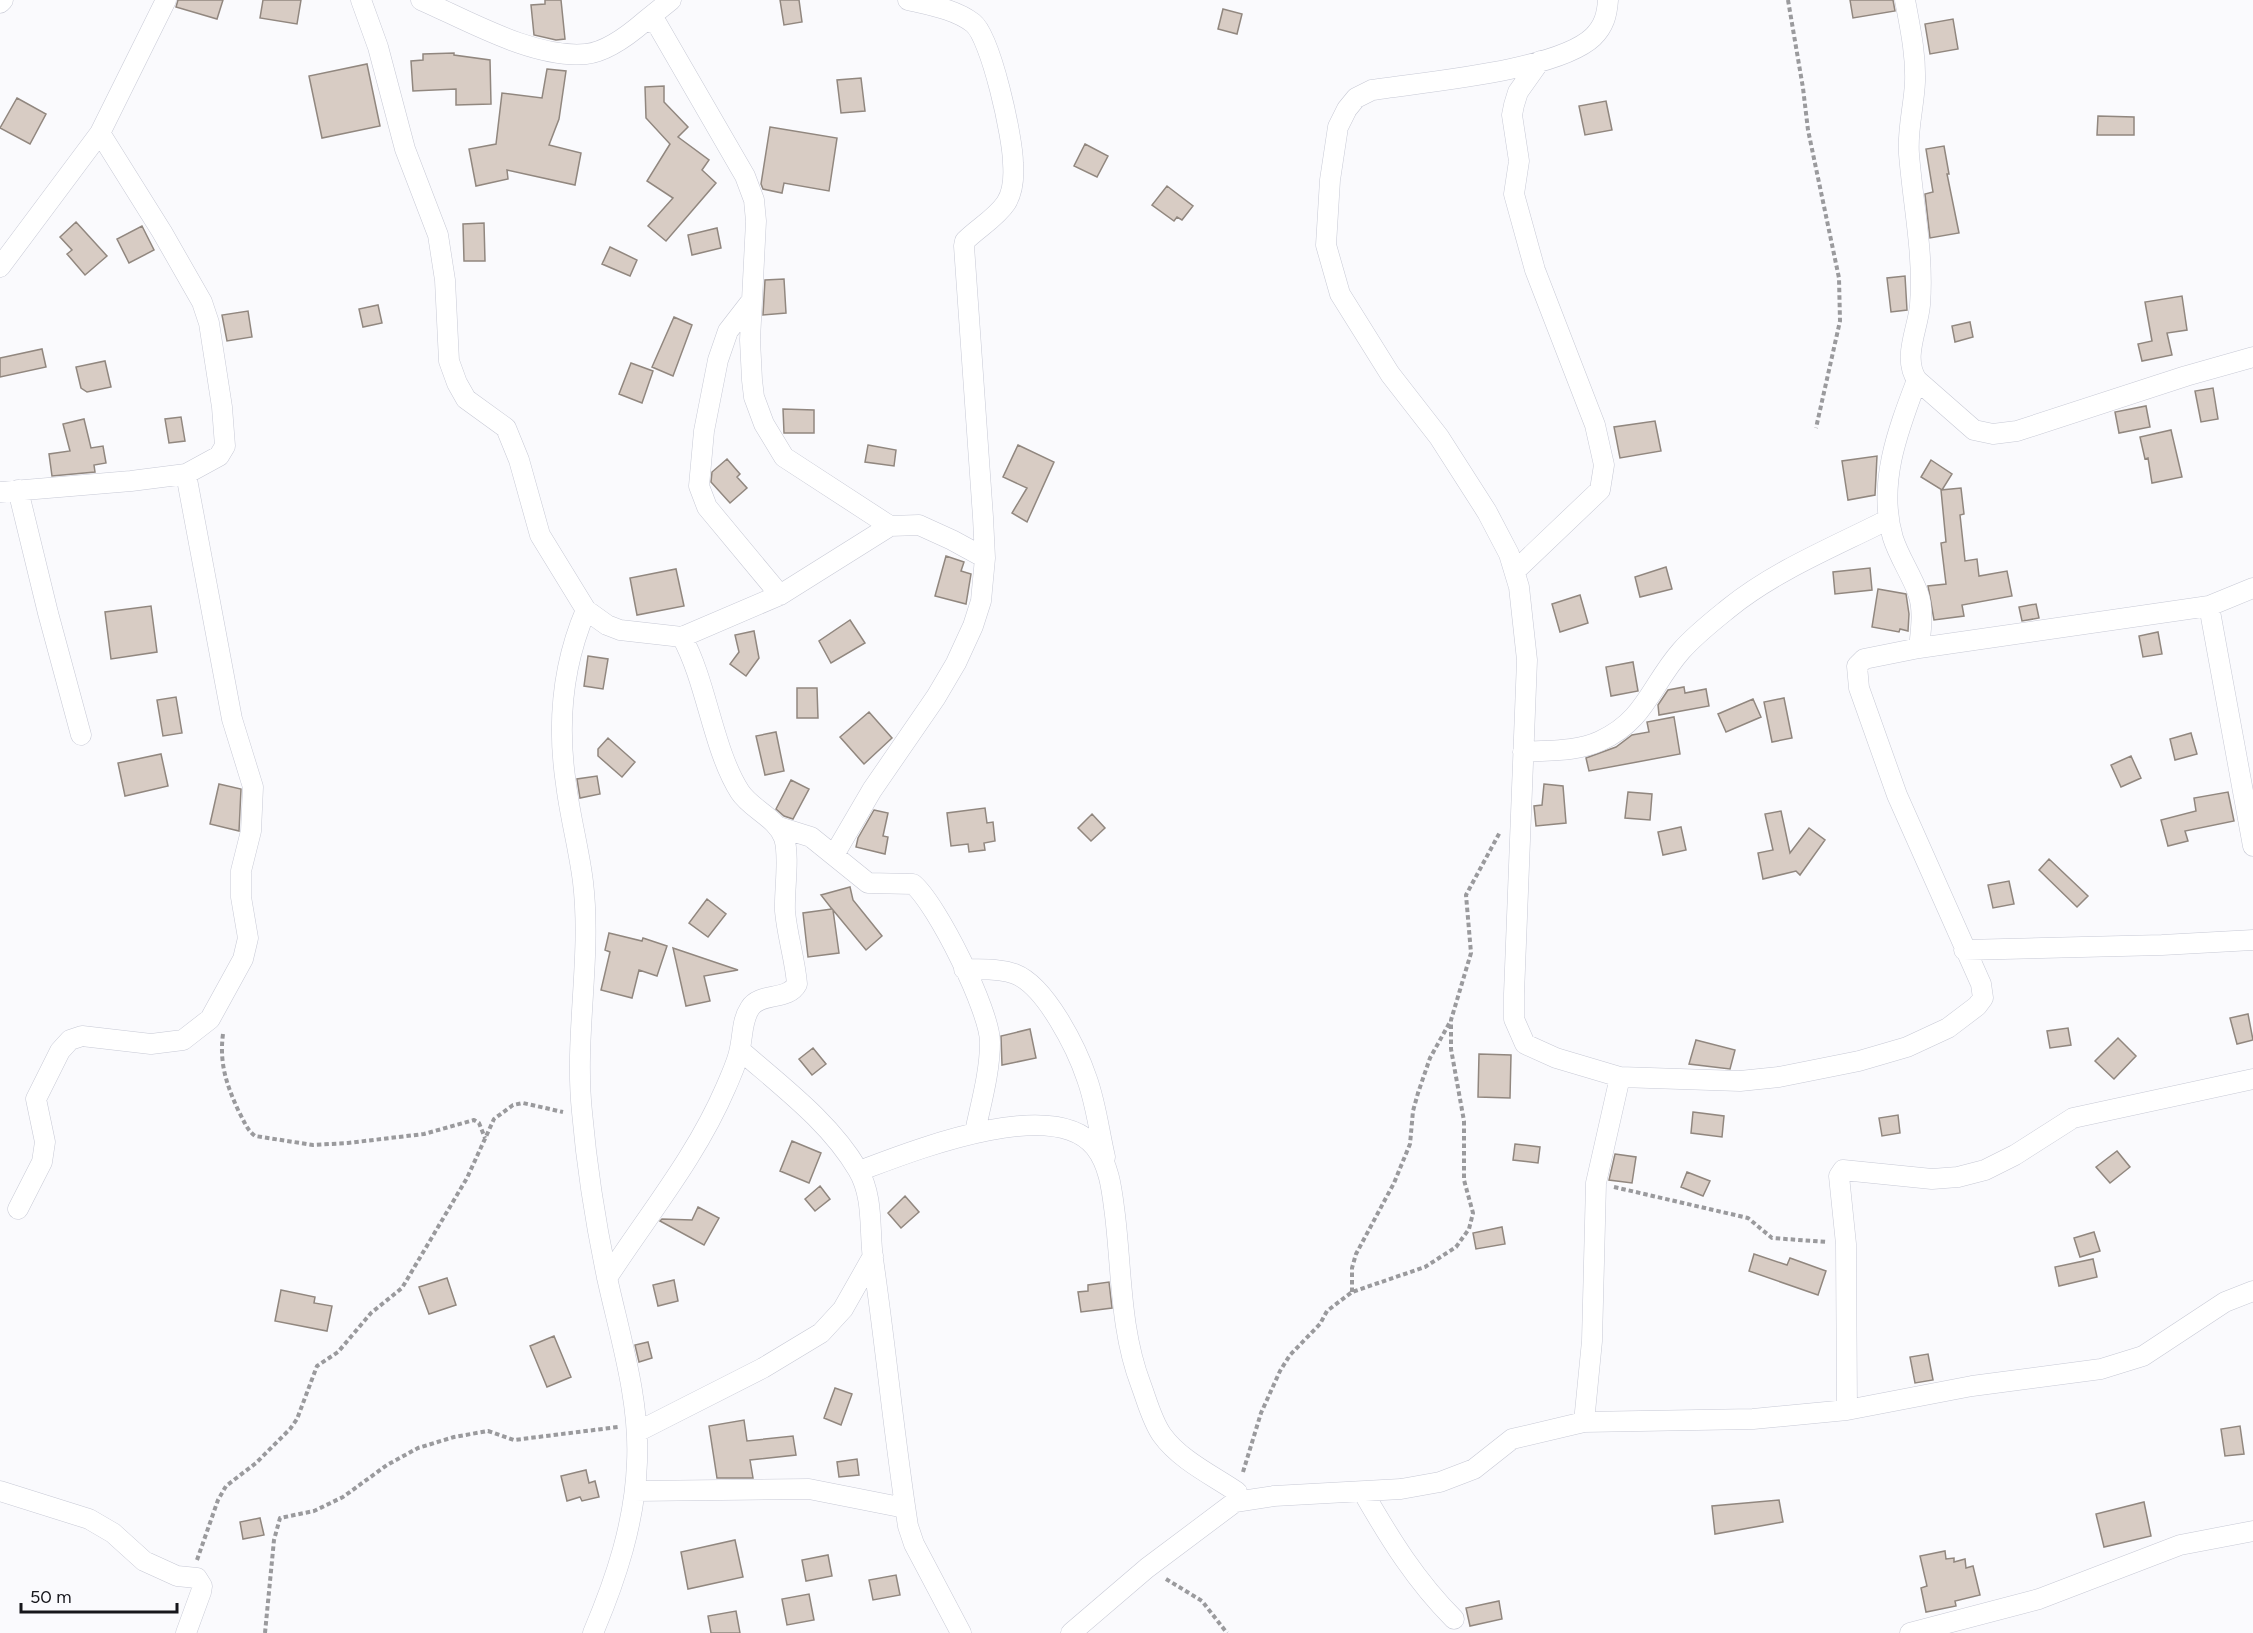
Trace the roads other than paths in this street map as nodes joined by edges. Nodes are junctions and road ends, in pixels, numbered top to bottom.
1 (3, 0) edge
2 (166, 0) edge
3 (361, 0) edge
4 (420, 0) edge
5 (671, 0) edge
6 (908, 0) edge
7 (1608, 0) edge
8 (1905, 0) edge
9 (0, 3) edge
10 (645, 21) junction
11 (1539, 61) junction
12 (100, 133) junction
13 (0, 267) edge
14 (752, 300) junction
15 (2253, 357) edge
16 (1917, 380) junction
17 (186, 474) junction
18 (9, 491) edge
19 (1889, 519) junction
20 (890, 526) junction
21 (985, 558) junction
22 (1515, 571) junction
23 (2253, 588) edge
24 (780, 595) junction
25 (2210, 606) junction
26 (586, 610) junction
27 (682, 637) junction
28 (1919, 648) junction
29 (81, 735) dead end
30 (1523, 752) junction
31 (779, 827) junction
32 (2253, 846) edge
33 (834, 855) junction
34 (2253, 940) edge
35 (1964, 950) junction
36 (964, 969) junction
37 (740, 1050) junction
38 (1620, 1077) junction
39 (2253, 1079) edge
40 (975, 1132) junction
41 (1107, 1165) junction
42 (859, 1171) junction
43 (18, 1209) dead end
44 (873, 1256) junction
45 (607, 1278) junction
46 (2253, 1291) edge
47 (1847, 1410) junction
48 (1584, 1422) junction
49 (636, 1428) junction
50 (0, 1491) edge
51 (635, 1491) junction
52 (1237, 1492) road end
53 (1363, 1492) junction
54 (905, 1508) junction
55 (2253, 1531) edge
56 (1454, 1619) dead end
57 (186, 1633) edge
58 (593, 1633) edge
59 (961, 1633) edge
60 (1071, 1633) edge
61 (1910, 1633) edge

1 - 9 street
2 - 12 street
3 - 26 street
4 - 10 street
5 - 10 street
6 - 21 street
7 - 11 street
8 - 16 street
10 - 14 street
11 - 22 street
11 - 22 street
12 - 13 street
12 - 17 street
14 - 20 street
14 - 24 street
15 - 16 street
16 - 19 street
17 - 18 street
17 - 43 street
18 - 29 street
19 - 28 street
19 - 30 street
20 - 21 street
20 - 24 street
21 - 33 street
22 - 30 street
23 - 25 street
24 - 27 street
25 - 28 street
25 - 32 street
26 - 27 street
26 - 45 street
27 - 31 street
28 - 35 street
30 - 38 street
31 - 33 street
31 - 37 street
33 - 36 street
34 - 35 street
35 - 38 street
36 - 40 street
36 - 41 street
37 - 42 street
37 - 45 street
38 - 48 street
39 - 47 street
40 - 41 street
40 - 42 street
41 - 52 street
42 - 44 street
44 - 49 street
44 - 54 street
45 - 49 street
46 - 47 street
47 - 48 street
48 - 53 street
49 - 51 street
50 - 57 street
51 - 54 street
51 - 58 street
53 - 56 street
53 - 60 street
54 - 59 street
55 - 61 street

